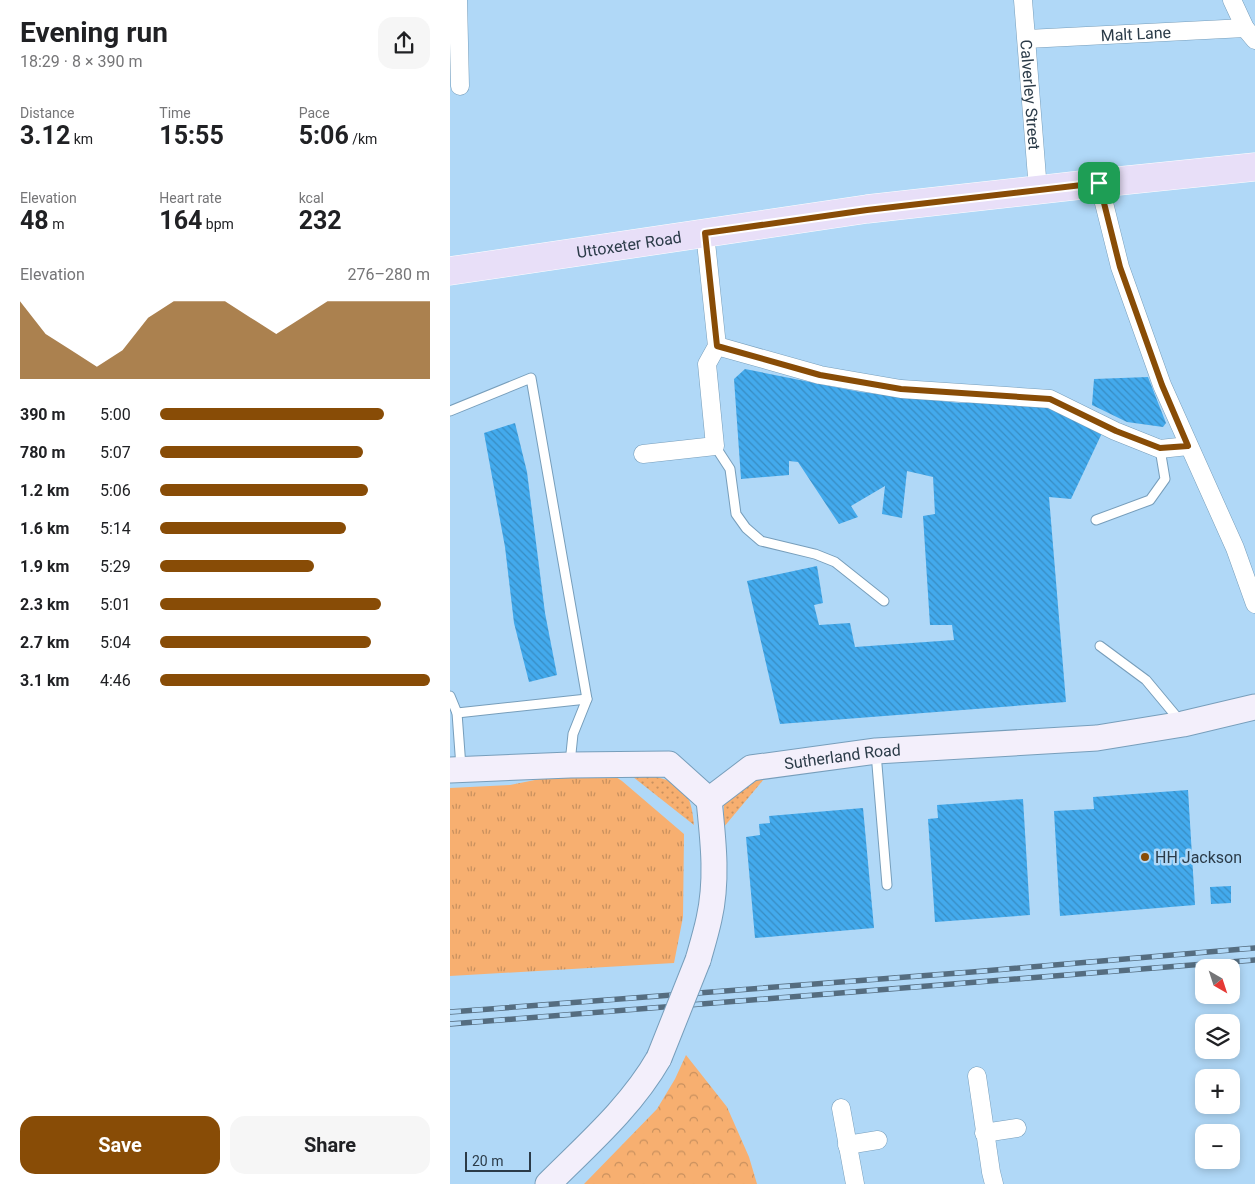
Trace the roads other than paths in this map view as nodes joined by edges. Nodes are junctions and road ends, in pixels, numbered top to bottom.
1 (458, 0) edge
2 (1024, 0) edge
3 (1232, 0) edge
4 (1250, 34) edge
5 (1027, 39) junction
6 (460, 86) dead end
7 (1255, 168) edge
8 (1099, 183) junction
9 (1038, 190) junction
10 (705, 233) junction
11 (450, 271) edge
12 (717, 346) junction
13 (450, 411) edge
14 (715, 446) junction
15 (1188, 446) junction
16 (1160, 448) junction
17 (643, 454) dead end
18 (1096, 520) dead end
19 (884, 601) dead end
20 (1255, 604) edge
21 (1100, 646) dead end
22 (450, 696) edge
23 (587, 698) junction
24 (1255, 707) edge
25 (457, 713) junction
26 (1183, 724) junction
27 (876, 751) junction
28 (570, 765) junction
29 (455, 770) edge
30 (709, 800) junction
31 (887, 885) dead end
32 (977, 1076) dead end
33 (841, 1108) dead end
34 (1017, 1128) dead end
35 (984, 1133) junction
36 (878, 1140) dead end
37 (847, 1145) junction
38 (548, 1184) edge
39 (855, 1184) edge
40 (994, 1184) edge

1 - 6 street
2 - 5 street, Calverley Street
3 - 4 street
4 - 5 street, Malt Lane
5 - 9 street, Calverley Street
7 - 8 main road, Uttoxeter Road
8 - 9 main road, Uttoxeter Road
8 - 15 street
9 - 10 main road, Uttoxeter Road
10 - 11 main road, Uttoxeter Road
10 - 12 street
12 - 14 street
12 - 16 street
13 - 23 lane
14 - 17 street
14 - 19 lane
15 - 16 street
15 - 20 street
16 - 18 lane
21 - 26 lane
22 - 25 lane
23 - 25 lane
23 - 28 lane
24 - 26 street, Sutherland Road
25 - 29 lane
26 - 27 street, Sutherland Road
27 - 30 street, Sutherland Road
27 - 31 lane
28 - 29 street
28 - 30 street
30 - 38 street, bridge
32 - 35 street
33 - 37 street
34 - 35 street
35 - 40 street
36 - 37 street
37 - 39 street

